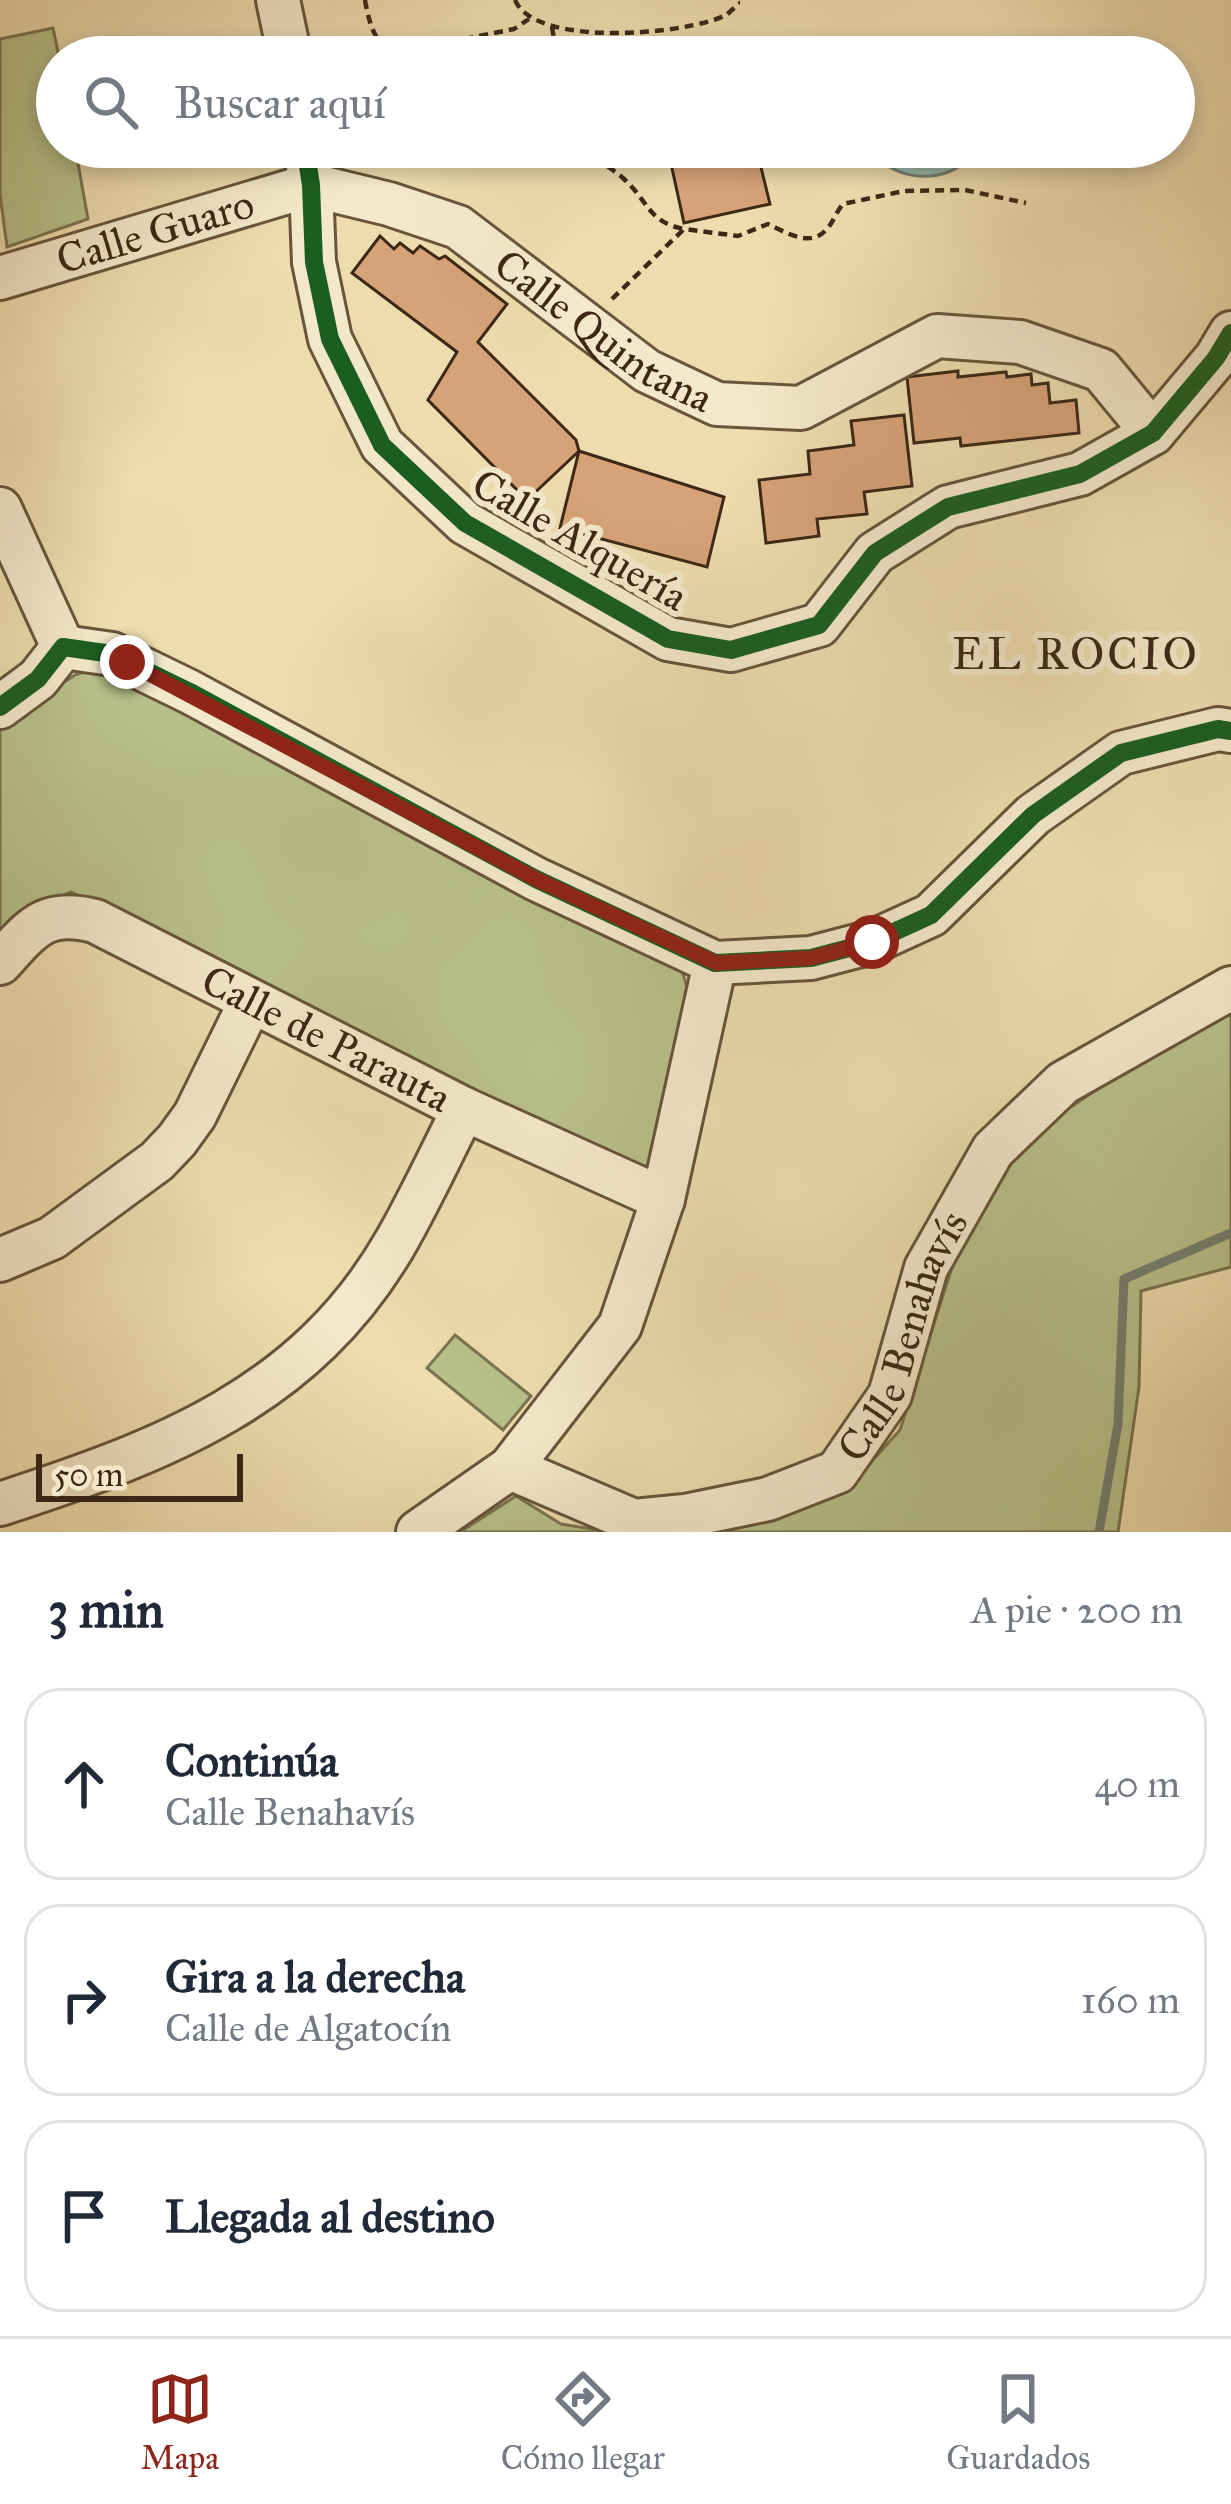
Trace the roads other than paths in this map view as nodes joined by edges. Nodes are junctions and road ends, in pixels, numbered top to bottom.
1 (278, 0) edge
2 (286, 36) edge
3 (302, 168) edge
4 (308, 168) edge
5 (312, 168) edge
6 (0, 278) edge
7 (1231, 332) edge
8 (1153, 433) junction
9 (0, 509) edge
10 (62, 646) junction
11 (0, 707) edge
12 (1231, 730) edge
13 (0, 963) edge
14 (716, 963) junction
15 (1231, 988) edge
16 (251, 1001) junction
17 (464, 1108) junction
18 (663, 1199) junction
19 (0, 1260) edge
20 (510, 1468) junction
21 (0, 1504) edge
22 (418, 1532) edge

1 - 2 street
3 - 6 street, Calle Guaro
4 - 8 street, Calle Alquería
5 - 8 street, Calle Quintana
7 - 8 street
9 - 10 street
10 - 11 street
10 - 14 street
12 - 14 street
13 - 16 street, Calle de Parauta
14 - 18 street
15 - 20 street, Calle Benahavís
16 - 17 street, Calle de Parauta
16 - 19 street
17 - 18 street, Calle de Parauta
17 - 21 street
18 - 20 street
20 - 22 street

